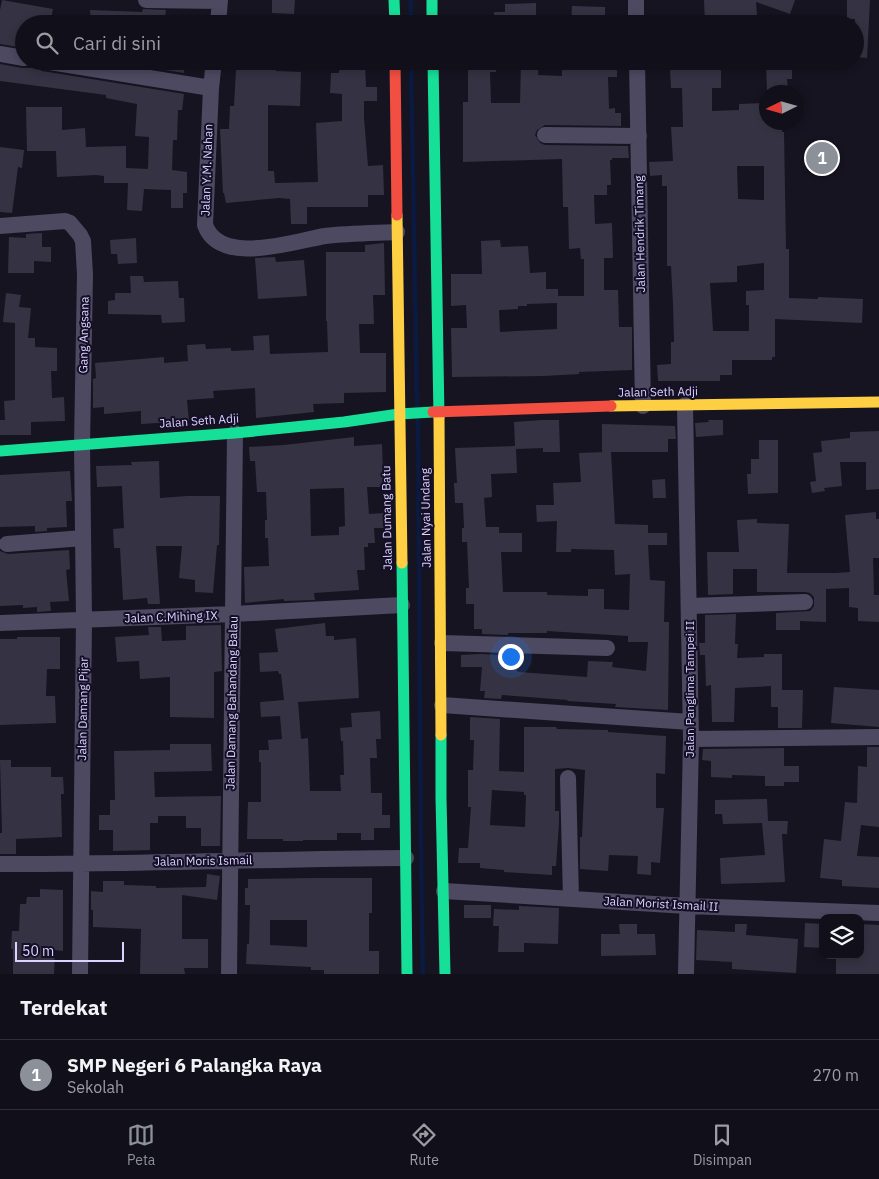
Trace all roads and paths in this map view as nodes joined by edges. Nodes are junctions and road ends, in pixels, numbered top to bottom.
1 (146, 0) edge
2 (220, 0) edge
3 (394, 0) edge
4 (432, 0) edge
5 (636, 0) edge
6 (219, 15) edge
7 (394, 15) edge
8 (432, 15) edge
9 (636, 15) edge
10 (0, 54) edge
11 (15, 56) edge
12 (100, 70) edge
13 (213, 70) edge
14 (395, 70) edge
15 (433, 70) edge
16 (637, 70) edge
17 (211, 88) junction
18 (545, 135) dead end
19 (638, 136) junction
20 (0, 226) edge
21 (398, 232) junction
22 (879, 402) edge
23 (685, 405) junction
24 (643, 406) junction
25 (436, 412) junction
26 (404, 414) junction
27 (236, 433) junction
28 (82, 444) junction
29 (0, 450) edge
30 (83, 538) junction
31 (6, 544) dead end
32 (804, 602) dead end
33 (402, 605) junction
34 (689, 606) junction
35 (233, 614) junction
36 (84, 620) junction
37 (0, 623) edge
38 (442, 643) junction
39 (607, 648) dead end
40 (442, 706) junction
41 (690, 722) junction
42 (879, 737) edge
43 (691, 739) junction
44 (568, 778) dead end
45 (406, 858) junction
46 (230, 860) junction
47 (0, 864) edge
48 (81, 864) junction
49 (444, 891) junction
50 (571, 899) junction
51 (687, 906) junction
52 (879, 912) edge
53 (80, 974) edge
54 (229, 974) edge
55 (407, 974) edge
56 (445, 974) edge
57 (686, 974) edge

1 - 2 street
2 - 6 street
3 - 7 street
4 - 8 street
5 - 9 street
10 - 11 street
12 - 17 street
13 - 17 street, Jalan Y.M. Nahan
14 - 21 street, Jalan Dumang Batu
15 - 25 street, Jalan Nyai Undang
16 - 19 street, Jalan Hendrik Timang
17 - 21 street, Jalan Y.M. Nahan
18 - 19 street
19 - 24 street, Jalan Hendrik Timang
20 - 28 street, Gang Angsana
21 - 26 street, Jalan Dumang Batu
22 - 23 street, Jalan Seth Adji
23 - 24 street, Jalan Seth Adji
23 - 34 street, Jalan Panglima Tampei II
24 - 25 street, Jalan Seth Adji
25 - 26 street, Jalan Seth Adji
25 - 38 street, Jalan Nyai Undang
26 - 27 street, Jalan Seth Adji
26 - 33 street, Jalan Dumang Batu
27 - 28 street, Jalan Seth Adji
27 - 35 street, Jalan Damang Bahandang Balau
28 - 29 street, Jalan Seth Adji
28 - 30 street, Jalan Damang Pijar
30 - 31 street
30 - 36 street, Jalan Damang Pijar
32 - 34 street
33 - 35 street, Jalan C.Mihing IX
33 - 45 street, Jalan Dumang Batu
34 - 41 street, Jalan Panglima Tampei II
35 - 36 street, Jalan C.Mihing IX
35 - 46 street, Jalan Damang Bahandang Balau
36 - 37 street, Jalan C.Mihing IX
36 - 48 street, Jalan Damang Pijar
38 - 39 street
38 - 40 street, Jalan Nyai Undang
40 - 41 street
40 - 49 street, Jalan Nyai Undang
41 - 43 street, Jalan Panglima Tampei II
42 - 43 street
43 - 51 street, Jalan Panglima Tampei II
44 - 50 street
45 - 46 street, Jalan Moris Ismail
45 - 55 street, Jalan Dumang Batu
46 - 48 street, Jalan Moris Ismail
46 - 54 street, Jalan Damang Bahandang Balau
47 - 48 street, Jalan Moris Ismail
48 - 53 street, Jalan Damang Pijar
49 - 50 street, Jalan Morist Ismail II
49 - 56 street, Jalan Nyai Undang
50 - 51 street, Jalan Morist Ismail II
51 - 52 street, Jalan Morist Ismail II
51 - 57 street, Jalan Panglima Tampei II

